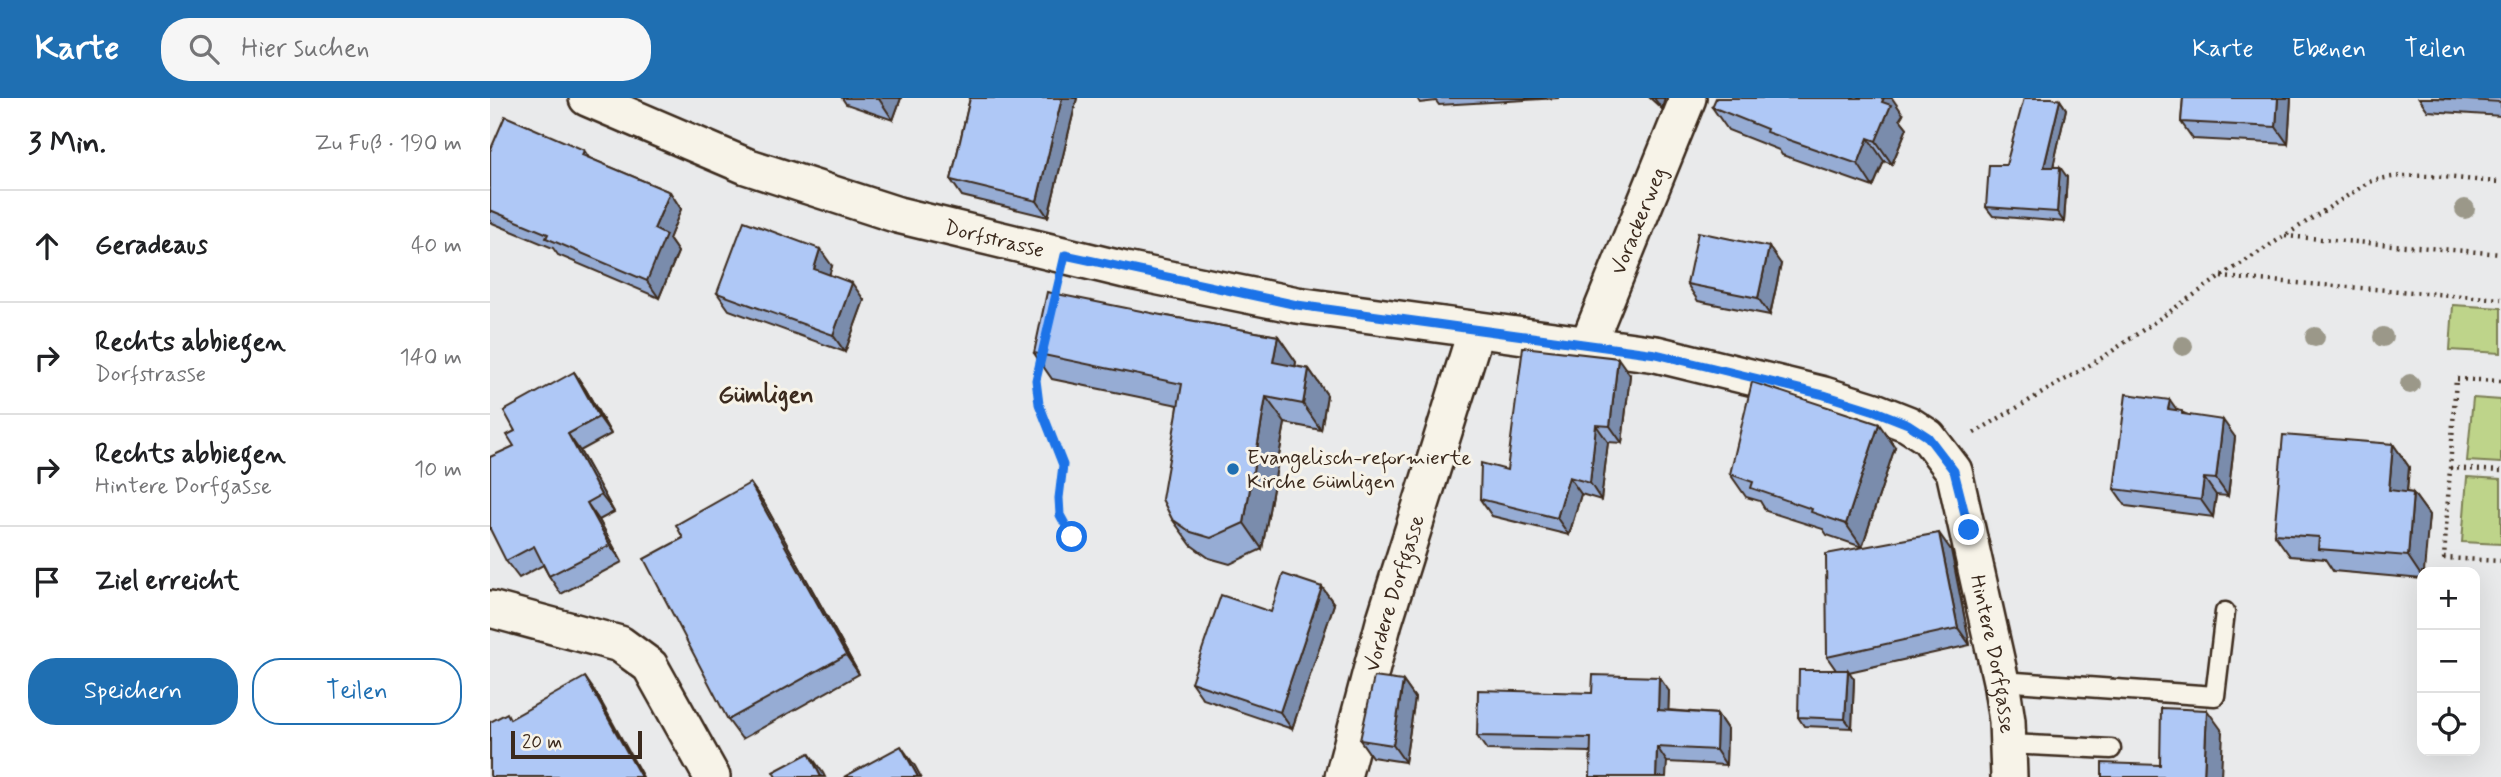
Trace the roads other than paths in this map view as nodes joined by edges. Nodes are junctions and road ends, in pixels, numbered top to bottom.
1 (587, 98) edge
2 (1688, 98) edge
3 (1476, 330) junction
4 (1588, 344) junction
5 (1941, 454) joint
6 (490, 609) edge
7 (2225, 612) dead end
8 (2001, 681) junction
9 (2111, 749) dead end
10 (2009, 761) edge
11 (712, 777) edge
12 (1343, 777) edge

1 - 3 street, Dorfstrasse
2 - 4 street, Vorackerweg
3 - 4 street, Dorfstrasse
3 - 12 street, Vordere Dorfgasse
4 - 5 street, Dorfstrasse
5 - 8 street, Hintere Dorfgasse
6 - 11 street
7 - 8 lane
8 - 10 street, Hintere Dorfgasse
9 - 10 lane

